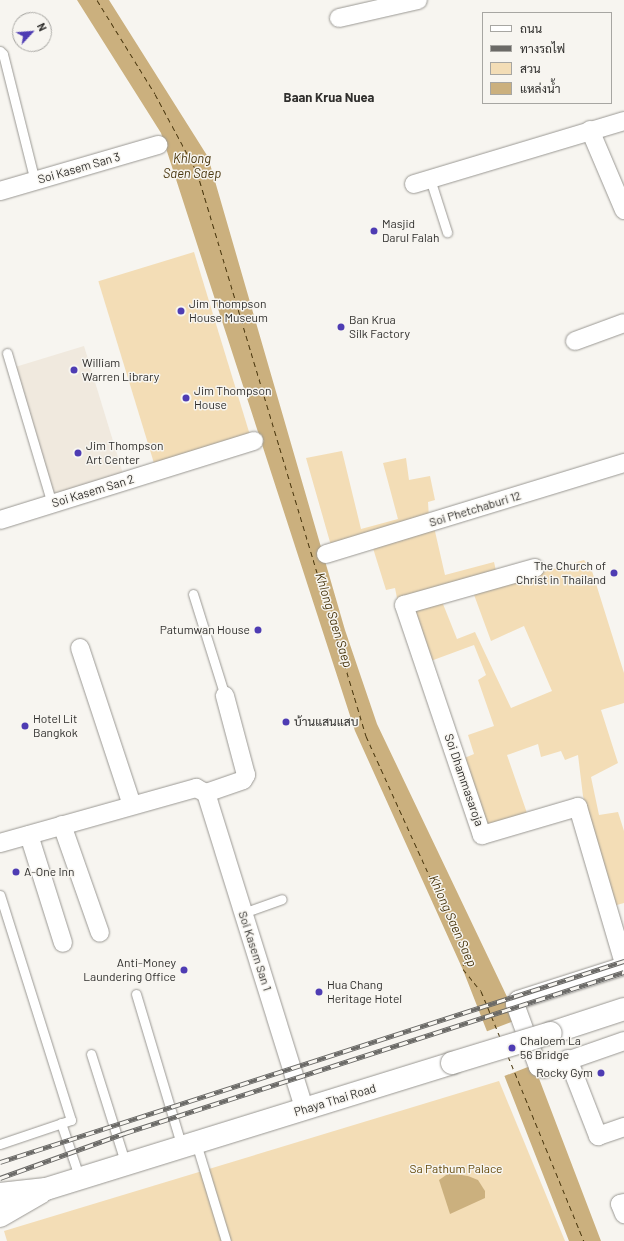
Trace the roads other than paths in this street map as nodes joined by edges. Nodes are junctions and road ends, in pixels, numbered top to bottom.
1 (418, 0) edge
2 (339, 18) dead end
3 (0, 51) edge
4 (624, 121) edge
5 (590, 130) junction
6 (158, 145) dead end
7 (34, 181) junction
8 (422, 182) joint
9 (0, 191) edge
10 (624, 210) edge
11 (447, 232) dead end
12 (624, 323) edge
13 (575, 341) dead end
14 (7, 353) dead end
15 (254, 441) dead end
16 (624, 463) edge
17 (52, 504) junction
18 (1, 517) edge
19 (326, 554) dead end
20 (535, 568) dead end
21 (193, 594) dead end
22 (80, 648) dead end
23 (225, 696) joint
24 (206, 793) junction
25 (132, 805) junction
26 (62, 826) junction
27 (29, 835) junction
28 (0, 843) edge
29 (0, 895) edge
30 (282, 899) dead end
31 (243, 913) junction
32 (100, 933) dead end
33 (63, 943) dead end
34 (624, 963) edge
35 (624, 966) edge
36 (136, 994) dead end
37 (624, 1009) edge
38 (624, 1041) edge
39 (91, 1054) dead end
40 (568, 1059) junction
41 (305, 1110) junction
42 (61, 1123) junction
43 (624, 1127) edge
44 (0, 1144) edge
45 (189, 1145) junction
46 (126, 1165) junction
47 (80, 1179) junction
48 (46, 1189) junction
49 (0, 1194) edge
50 (624, 1203) edge
51 (624, 1214) edge
52 (0, 1216) edge
53 (226, 1241) edge

1 - 2 street
3 - 7 lane
4 - 5 street
5 - 8 street
5 - 10 street
6 - 7 street, Soi Kasem San 3
7 - 9 street, Soi Kasem San 3
8 - 11 lane
12 - 13 street
14 - 17 lane
15 - 17 street, Soi Kasem San 2
16 - 19 street, Soi Phetchaburi 12
17 - 18 street, Soi Kasem San 2
20 - 34 street, Soi Dhammasaroja
21 - 23 lane
22 - 25 street
23 - 24 street
24 - 25 street
24 - 31 street, Soi Kasem San 1
25 - 26 street
26 - 27 street
26 - 32 street
27 - 28 street
27 - 33 street
29 - 42 lane
30 - 31 lane
31 - 41 street, Soi Kasem San 1
35 - 40 street
36 - 45 lane
37 - 41 main road, Phaya Thai Road, bridge
38 - 40 street
39 - 46 lane
40 - 43 street
41 - 45 main road, Phaya Thai Road
42 - 44 lane
42 - 47 lane
45 - 46 main road, Phaya Thai Road
45 - 53 lane
46 - 47 main road, Phaya Thai Road
47 - 48 main road, Phaya Thai Road
48 - 49 main road, Phaya Thai Road
48 - 52 main road, Phaya Thai Road
50 - 51 street

